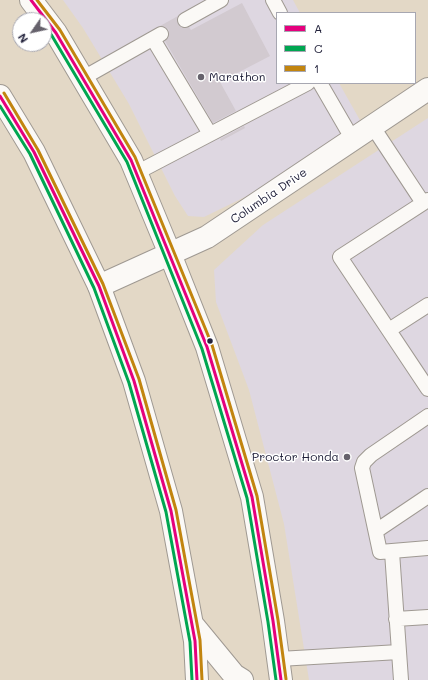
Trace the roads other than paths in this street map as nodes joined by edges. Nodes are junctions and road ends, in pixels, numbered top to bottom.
1 (31, 0) edge
2 (221, 0) edge
3 (273, 0) edge
4 (279, 12) edge
5 (185, 20) dead end
6 (83, 78) junction
7 (306, 84) edge
8 (321, 84) edge
9 (428, 89) edge
10 (0, 96) edge
11 (373, 127) junction
12 (210, 134) junction
13 (353, 140) junction
14 (136, 173) junction
15 (425, 201) edge
16 (170, 254) junction
17 (99, 286) junction
18 (428, 305) edge
19 (389, 330) junction
20 (428, 389) edge
21 (428, 416) edge
22 (428, 496) edge
23 (376, 531) junction
24 (428, 548) edge
25 (392, 552) junction
26 (428, 617) edge
27 (396, 619) junction
28 (192, 623) junction
29 (398, 652) junction
30 (280, 670) edge
31 (197, 680) edge
32 (242, 680) edge
33 (400, 680) edge

1 - 6 main road
2 - 5 lane
3 - 4 lane
6 - 12 lane
6 - 14 main road
7 - 12 lane
8 - 13 lane
9 - 11 main road, Columbia Drive
10 - 17 main road
11 - 13 main road, Columbia Drive
11 - 15 lane
12 - 14 lane
13 - 16 main road, Columbia Drive
14 - 16 main road
15 - 19 lane
16 - 17 main road, Columbia Drive
16 - 30 main road
17 - 28 main road
18 - 19 lane
19 - 20 lane
21 - 23 lane
22 - 23 lane
23 - 25 lane
24 - 25 lane
25 - 27 lane
26 - 27 lane
27 - 29 lane
28 - 31 main road
28 - 32 main road
29 - 30 lane
29 - 33 lane

